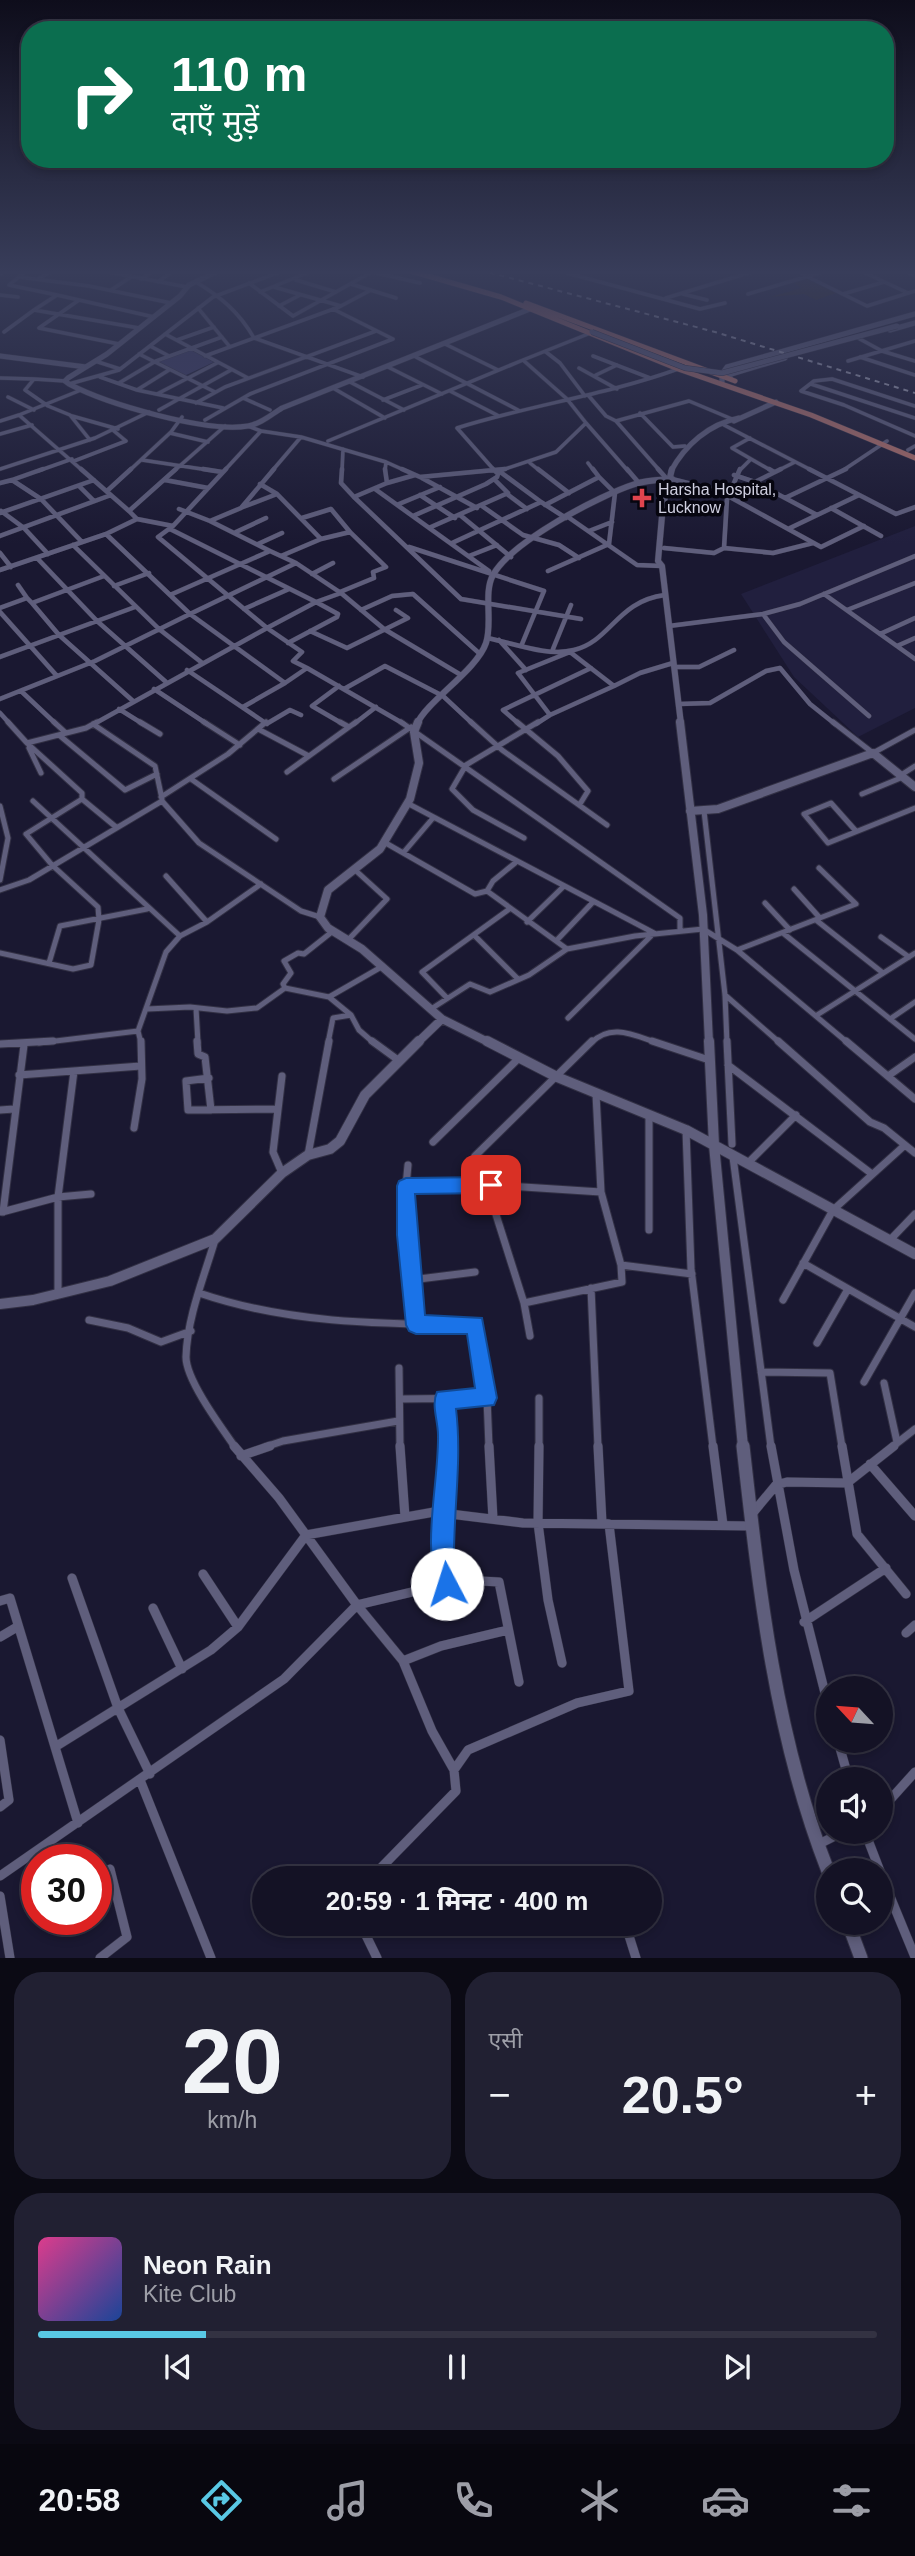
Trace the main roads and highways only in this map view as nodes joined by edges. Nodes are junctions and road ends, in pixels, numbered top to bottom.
1 (660, 361) edge
2 (674, 361) edge
3 (722, 380) junction
4 (884, 443) junction
5 (912, 452) edge
6 (915, 458) edge

1 - 3 main road
2 - 3 main road
3 - 4 main road
3 - 4 main road
4 - 5 main road
4 - 6 main road

